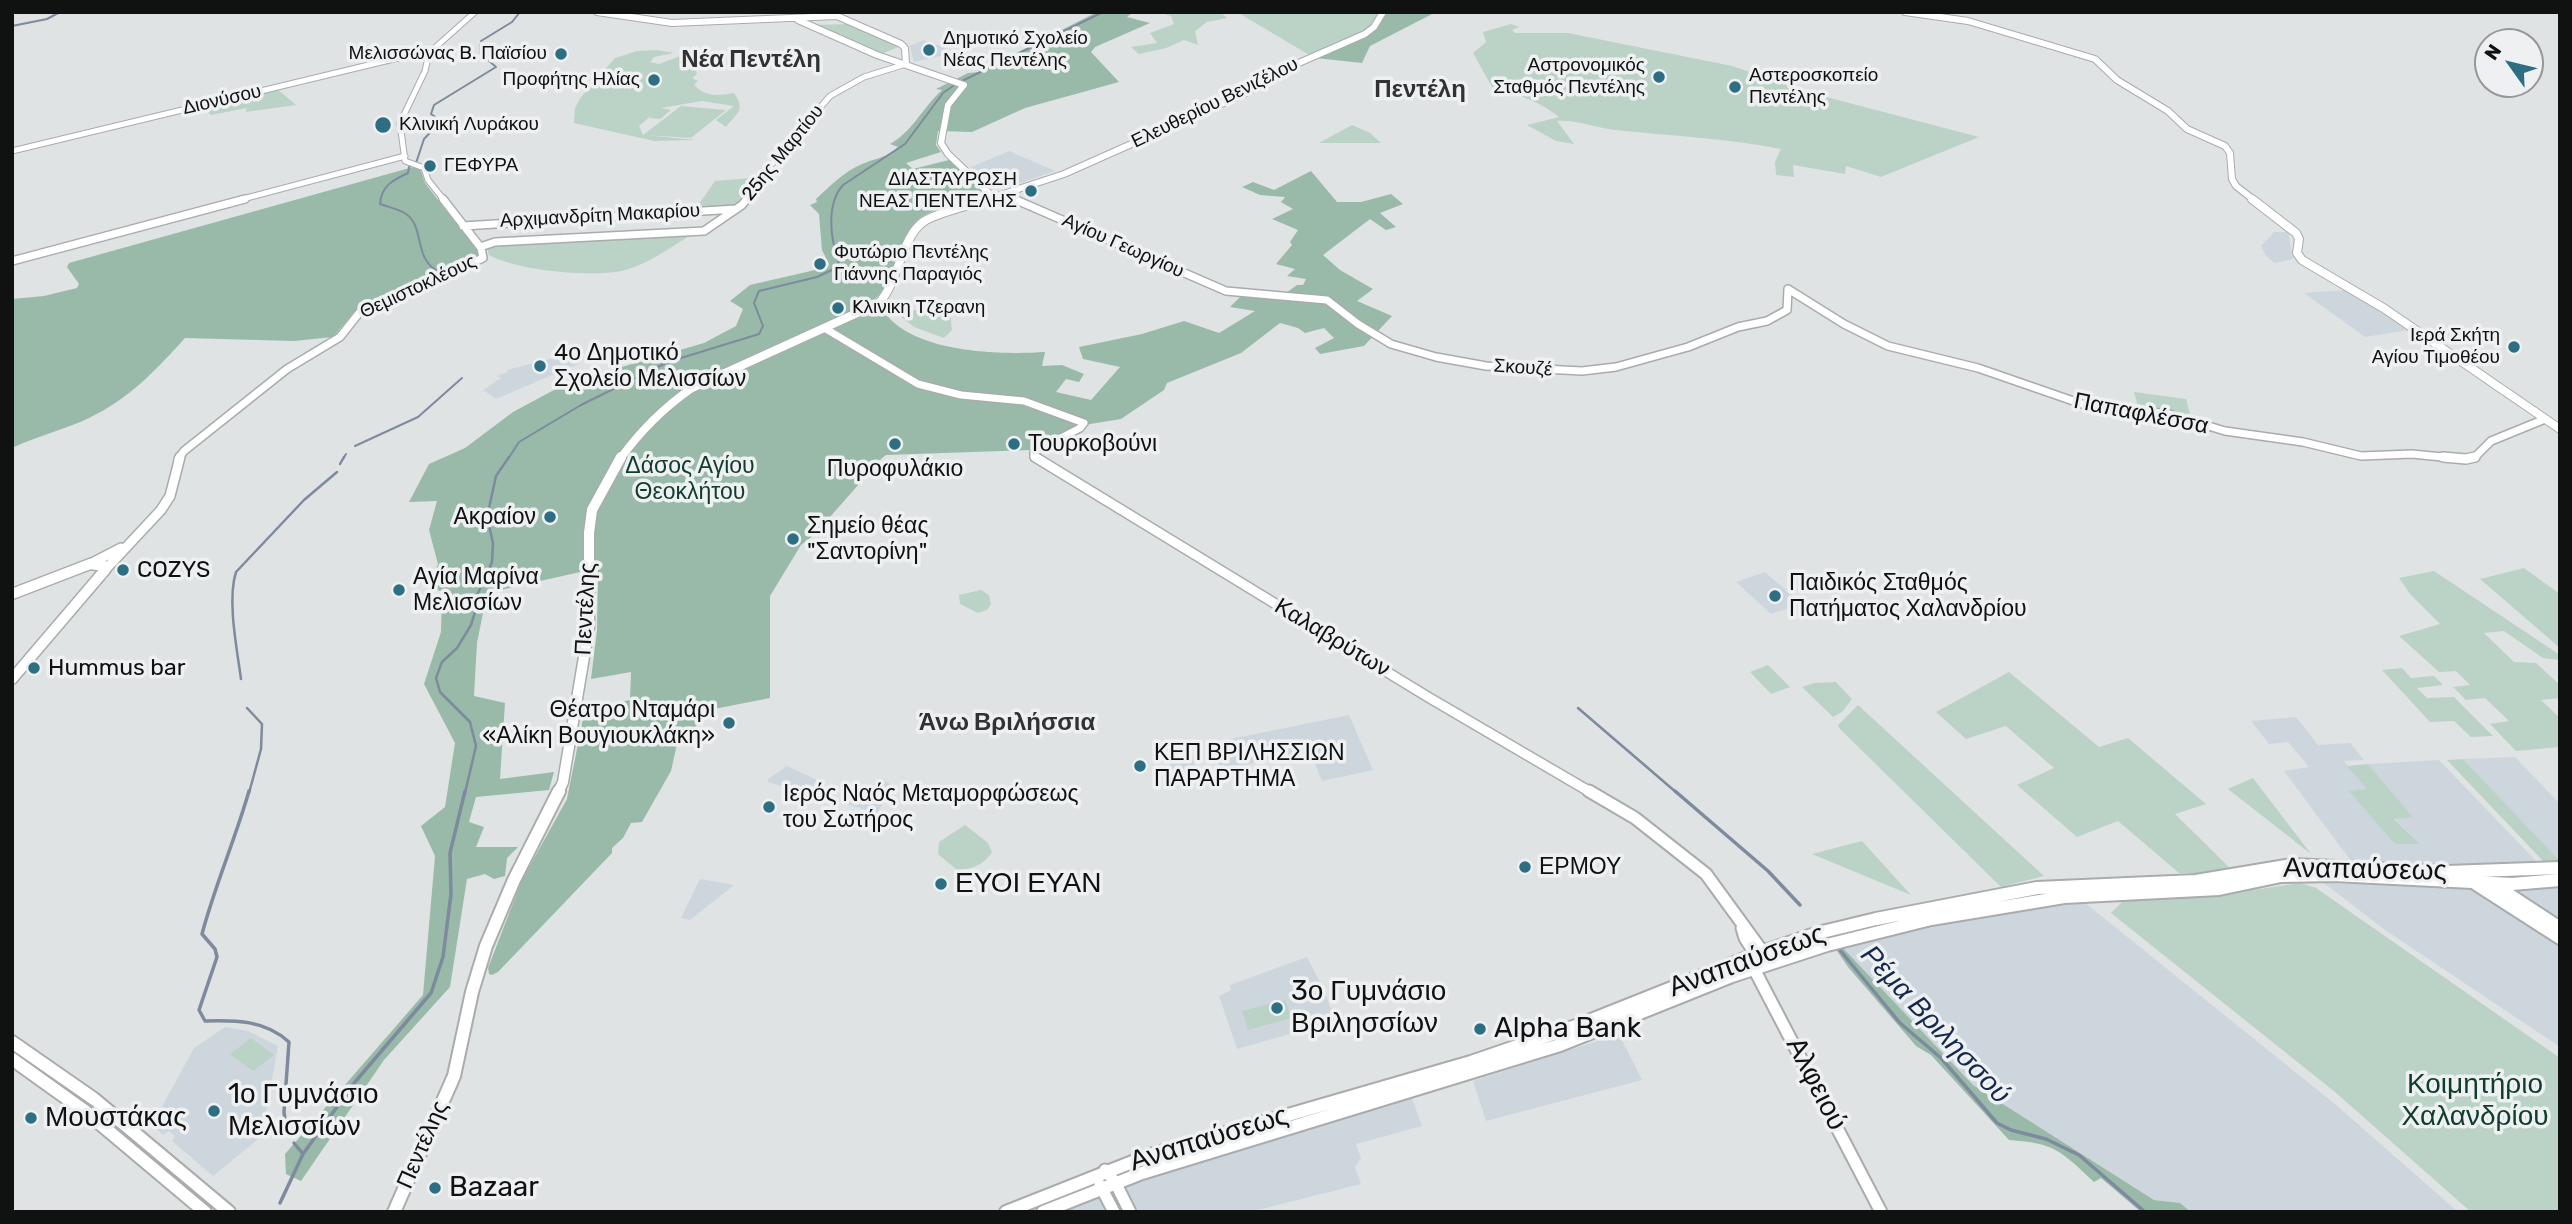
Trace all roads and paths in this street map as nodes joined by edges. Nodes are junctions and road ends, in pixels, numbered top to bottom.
1 (475, 12) edge
2 (597, 12) edge
3 (1383, 12) edge
4 (1905, 12) edge
5 (838, 14) edge
6 (798, 20) junction
7 (431, 50) junction
8 (906, 64) junction
9 (12, 150) edge
10 (405, 156) junction
11 (998, 196) junction
12 (736, 209) junction
13 (463, 226) junction
14 (480, 247) junction
15 (12, 261) edge
16 (1788, 289) joint
17 (1244, 292) joint
18 (385, 308) dead end
19 (359, 313) junction
20 (826, 329) junction
21 (2545, 419) junction
22 (2560, 429) edge
23 (134, 539) junction
24 (90, 564) junction
25 (105, 570) junction
26 (12, 594) edge
27 (12, 679) edge
28 (1635, 818) joint
29 (2560, 867) edge
30 (2479, 878) junction
31 (2560, 880) edge
32 (2492, 884) junction
33 (2560, 928) edge
34 (2560, 938) edge
35 (1759, 960) junction
36 (12, 1042) edge
37 (12, 1059) edge
38 (1103, 1179) junction
39 (205, 1212) edge
40 (229, 1212) edge
41 (394, 1212) edge
42 (1006, 1212) edge
43 (1043, 1212) edge
44 (1114, 1212) edge
45 (1130, 1212) edge
46 (1881, 1212) edge

1 - 7 street
2 - 6 main road
3 - 11 main road, Ελευθερίου Βενιζέλου
4 - 21 main road
5 - 6 main road
5 - 8 main road
6 - 8 main road
7 - 9 street, Διονύσου
7 - 10 street
8 - 11 main road
8 - 12 street, 25ης Μαρτίου
10 - 13 street
10 - 15 street
11 - 17 street, Αγίου Γεωργίου
11 - 20 main road, Πεντέλης
12 - 13 street, Αρχιμανδρίτη Μακαρίου
12 - 14 street, 25ης Μαρτίου
13 - 14 street
14 - 19 street, Θεμιστοκλέους
16 - 17 street, Σκουζέ
16 - 21 street, Παπαφλέσσα
18 - 19 street
19 - 23 street, Θεμιστοκλέους
20 - 28 street, Καλαβρύτων
20 - 41 main road, Πεντέλης
21 - 22 main road
23 - 24 street
23 - 25 street, Θεμιστοκλέους
24 - 25 main road
24 - 26 main road
25 - 27 main road
28 - 35 street, Αλφειού
29 - 30 main road, Αναπαύσεως
30 - 32 main road, Αναπαύσεως
30 - 34 main road
30 - 35 main road, Αναπαύσεως
30 - 35 main road, Αναπαύσεως
31 - 32 main road, Αναπαύσεως
32 - 33 main road
35 - 38 main road, Αναπαύσεως
35 - 46 street, Αλφειού
36 - 40 main road
37 - 39 main road
38 - 42 main road, Αναπαύσεως
38 - 43 main road, Αναπαύσεως
38 - 44 street
38 - 45 street

